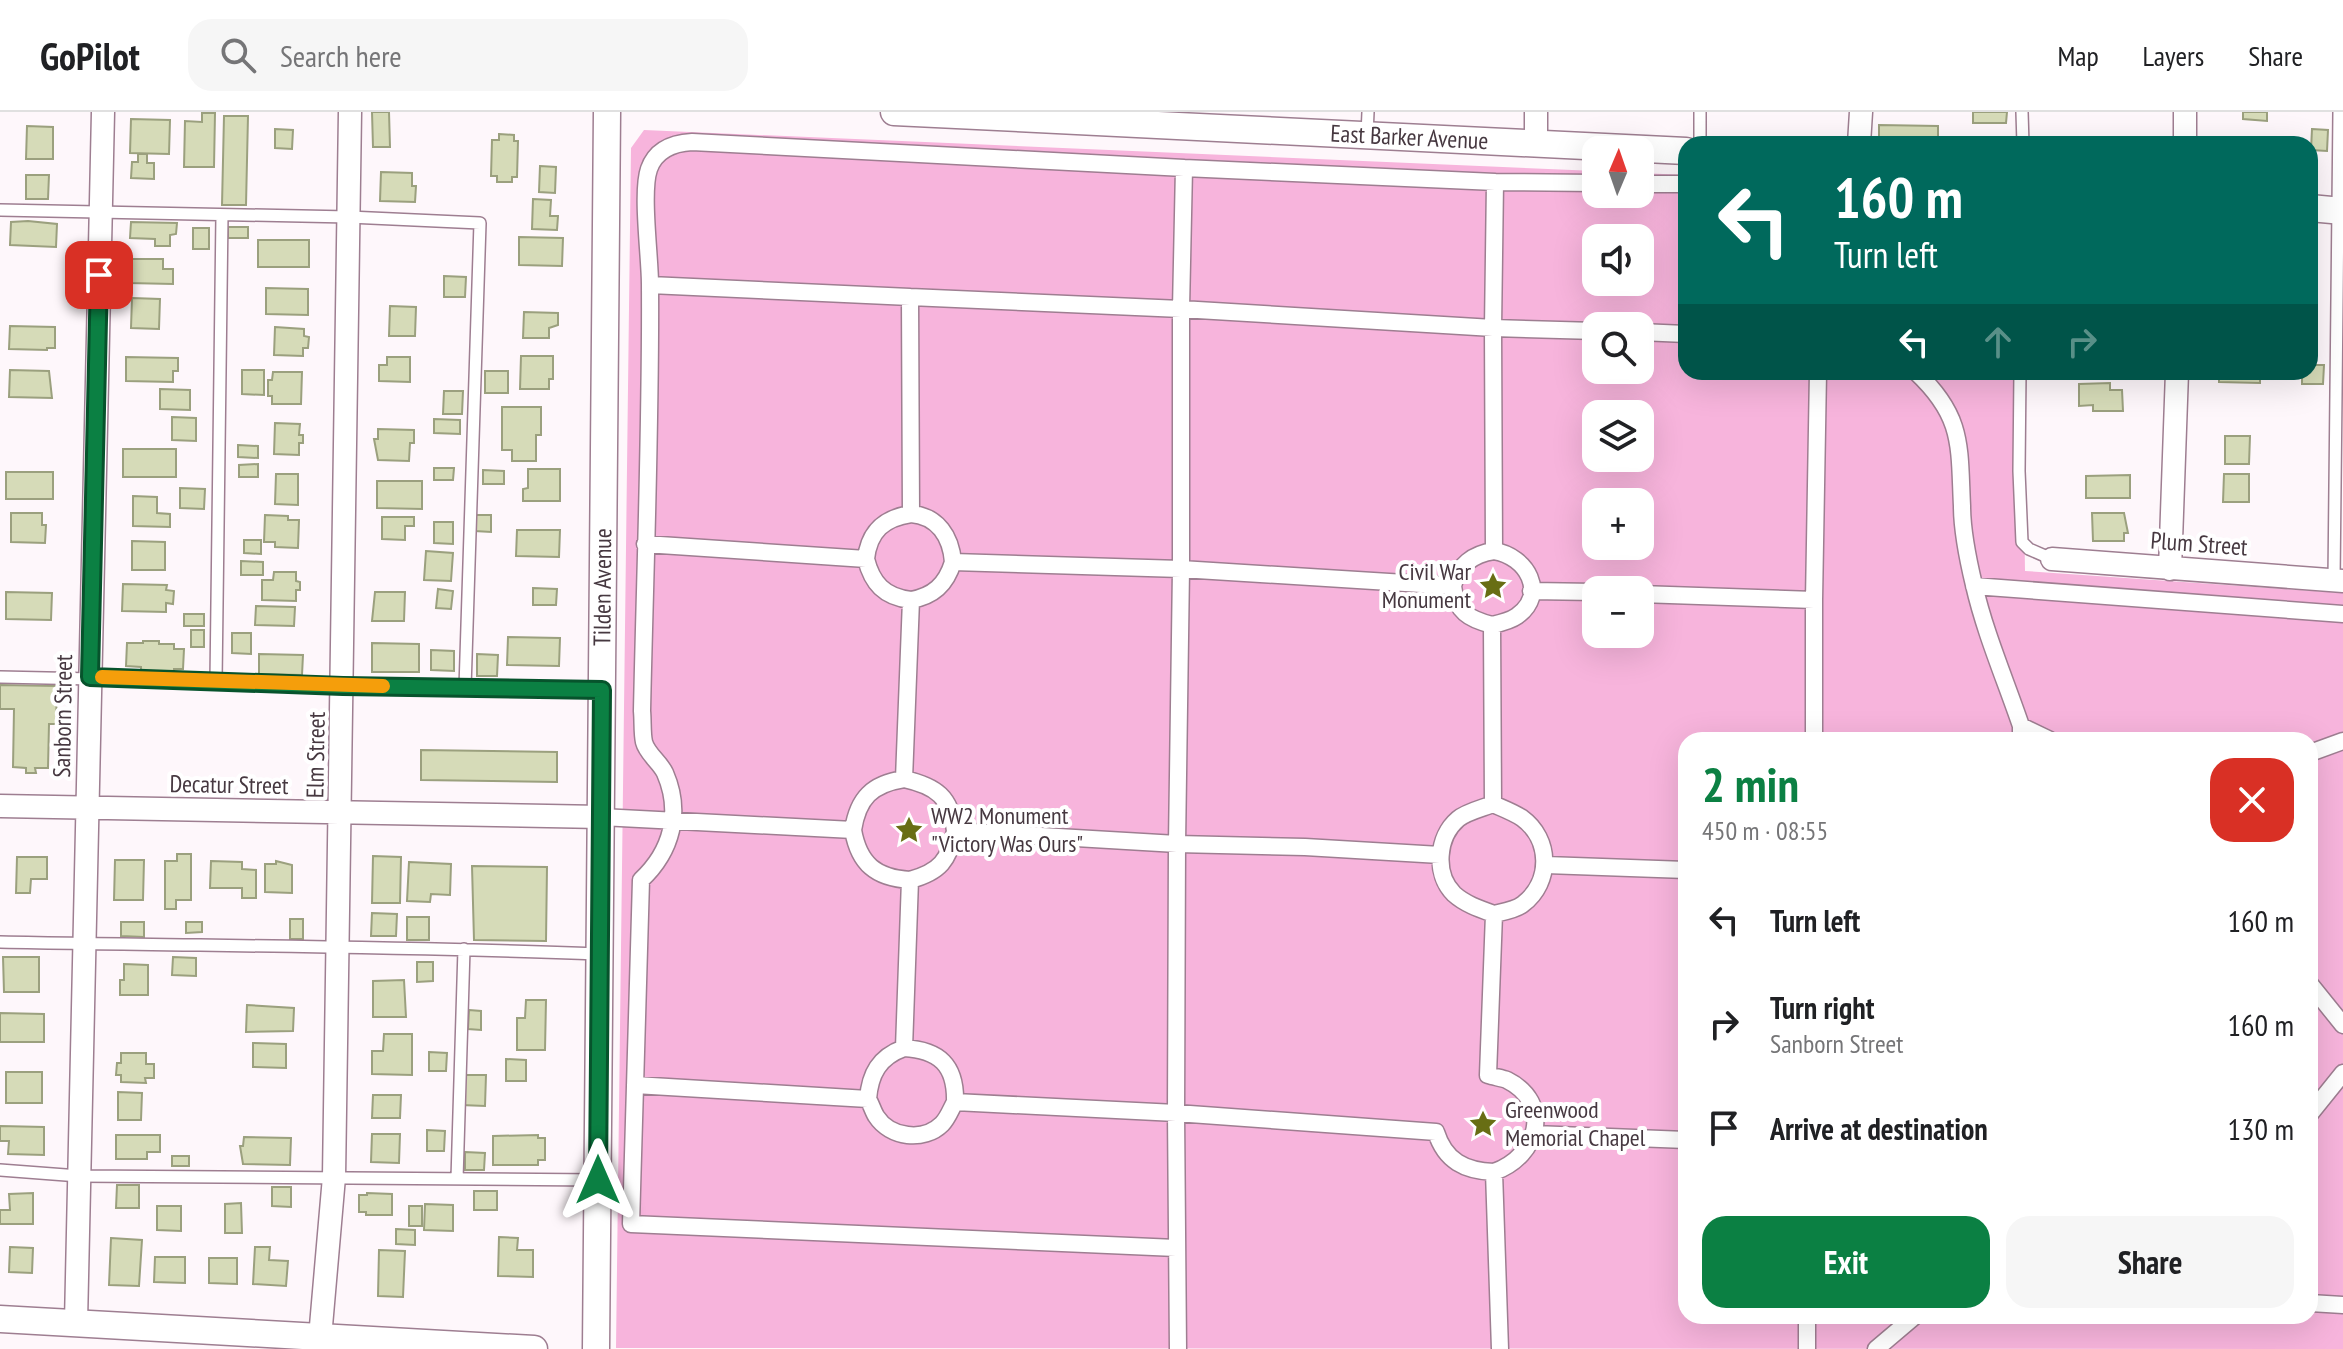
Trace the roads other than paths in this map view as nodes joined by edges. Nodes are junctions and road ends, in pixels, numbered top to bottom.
1 (103, 112) edge
2 (350, 112) edge
3 (607, 112) edge
4 (894, 112) edge
5 (1536, 112) edge
6 (1700, 112) edge
7 (1861, 112) edge
8 (2022, 112) edge
9 (2185, 112) edge
10 (2339, 112) edge
11 (1206, 120) edge
12 (1368, 124) edge
13 (1700, 136) edge
14 (1860, 136) edge
15 (2023, 136) edge
16 (2185, 136) edge
17 (1536, 144) junction
18 (1678, 151) edge
19 (1184, 168) junction
20 (1495, 182) junction
21 (1582, 183) edge
22 (1654, 184) edge
23 (1678, 184) edge
24 (2318, 209) edge
25 (0, 210) edge
26 (2340, 211) edge
27 (100, 213) junction
28 (222, 215) junction
29 (349, 217) junction
30 (650, 285) junction
31 (910, 297) junction
32 (1181, 309) junction
33 (1493, 328) junction
34 (1582, 331) edge
35 (1654, 333) edge
36 (1678, 334) edge
37 (1818, 380) edge
38 (1924, 380) edge
39 (2020, 380) edge
40 (2177, 380) edge
41 (911, 514) junction
42 (645, 544) junction
43 (1494, 551) junction
44 (866, 559) junction
45 (2052, 559) joint
46 (953, 562) junction
47 (1181, 569) junction
48 (2170, 569) junction
49 (2339, 580) edge
50 (1453, 586) junction
51 (1974, 586) junction
52 (1531, 591) junction
53 (1582, 592) edge
54 (1654, 594) edge
55 (911, 600) junction
56 (1814, 600) junction
57 (2343, 614) edge
58 (1492, 625) junction
59 (0, 677) edge
60 (90, 677) junction
61 (216, 681) junction
62 (343, 686) junction
63 (465, 688) junction
64 (602, 690) junction
65 (1814, 732) edge
66 (2021, 732) edge
67 (2343, 741) edge
68 (2318, 750) edge
69 (904, 779) junction
70 (1493, 804) junction
71 (0, 806) edge
72 (87, 808) junction
73 (342, 813) junction
74 (601, 817) junction
75 (673, 820) junction
76 (853, 830) junction
77 (955, 831) junction
78 (1177, 844) junction
79 (1440, 855) junction
80 (1546, 865) junction
81 (1678, 870) edge
82 (910, 880) junction
83 (1494, 914) junction
84 (0, 942) edge
85 (84, 944) junction
86 (339, 948) junction
87 (464, 949) junction
88 (600, 954) junction
89 (2318, 994) edge
90 (2343, 1025) edge
91 (904, 1048) junction
92 (2343, 1073) edge
93 (635, 1085) junction
94 (868, 1099) junction
95 (955, 1102) junction
96 (2318, 1103) edge
97 (1176, 1113) junction
98 (1534, 1134) junction
99 (1678, 1140) edge
100 (0, 1170) edge
101 (1494, 1172) junction
102 (79, 1176) junction
103 (334, 1177) junction
104 (457, 1179) junction
105 (598, 1180) junction
106 (1176, 1248) junction
107 (2318, 1303) edge
108 (2343, 1305) edge
109 (0, 1319) edge
110 (76, 1322) junction
111 (1807, 1324) edge
112 (1906, 1324) edge
113 (320, 1343) edge
114 (534, 1349) edge
115 (596, 1349) edge
116 (1178, 1349) edge
117 (1500, 1349) edge
118 (1807, 1349) edge
119 (1876, 1349) edge

1 - 27 street, Sanborn Street
2 - 29 street, Elm Street
3 - 64 street, Tilden Avenue
4 - 11 street, East Barker Avenue
5 - 17 street
6 - 13 lane
7 - 14 street
8 - 15 lane
9 - 16 street
10 - 26 lane
11 - 12 street, East Barker Avenue
12 - 17 street, East Barker Avenue
17 - 18 street, East Barker Avenue
19 - 20 street
19 - 30 street
19 - 32 street
20 - 21 street
20 - 33 street
22 - 23 street
24 - 26 street
25 - 27 lane
26 - 49 lane
27 - 28 lane
27 - 60 street, Sanborn Street
28 - 29 lane
28 - 61 lane
29 - 62 street, Elm Street
29 - 63 lane
30 - 31 street
30 - 42 street
31 - 32 street
31 - 41 street
32 - 33 street
32 - 47 street
33 - 34 street
33 - 43 street
35 - 36 street
37 - 56 street
38 - 51 street
39 - 45 lane
40 - 48 street
41 - 44 street
41 - 46 street
42 - 44 street
42 - 75 street
43 - 50 street
43 - 52 street
44 - 55 street
45 - 48 street, Plum Street
46 - 47 street
46 - 55 street
47 - 50 street
47 - 78 street
48 - 49 street, Plum Street
50 - 58 street
51 - 57 street
51 - 66 street
52 - 53 street
52 - 58 street
54 - 56 street
55 - 69 street
56 - 65 street
58 - 70 street
59 - 60 lane
60 - 61 lane
60 - 72 street, Sanborn Street
61 - 62 lane
62 - 63 lane
62 - 73 street, Elm Street
63 - 64 lane
64 - 74 street, Tilden Avenue
67 - 68 street
69 - 76 street
69 - 77 street
70 - 79 street
70 - 80 street
71 - 72 street, Decatur Street
72 - 73 street, Decatur Street
72 - 85 street, Sanborn Street
73 - 74 street, Decatur Street
73 - 86 street, Elm Street
74 - 75 street
74 - 88 street, Tilden Avenue
75 - 76 street
75 - 93 street
76 - 82 street
77 - 78 street
77 - 82 street
78 - 79 street
78 - 97 street
79 - 83 street
80 - 81 street
80 - 83 street
82 - 91 street
83 - 98 street
84 - 85 lane
85 - 86 lane
85 - 102 street, Sanborn Street
86 - 87 lane
86 - 103 street, Elm Street
87 - 88 lane
87 - 104 lane
88 - 105 street, Tilden Avenue
89 - 90 street
91 - 94 street
91 - 95 street
92 - 96 street
93 - 94 street
93 - 106 street
94 - 95 street
95 - 97 street
97 - 101 street
97 - 106 street
98 - 99 street
98 - 101 street
100 - 102 lane
101 - 117 street
102 - 103 lane
102 - 110 street, Sanborn Street
103 - 104 lane
103 - 113 street, Elm Street
104 - 105 lane
105 - 115 street, Tilden Avenue
106 - 116 street
107 - 108 street
109 - 110 street
110 - 113 street
111 - 118 street
112 - 119 street
113 - 114 street

